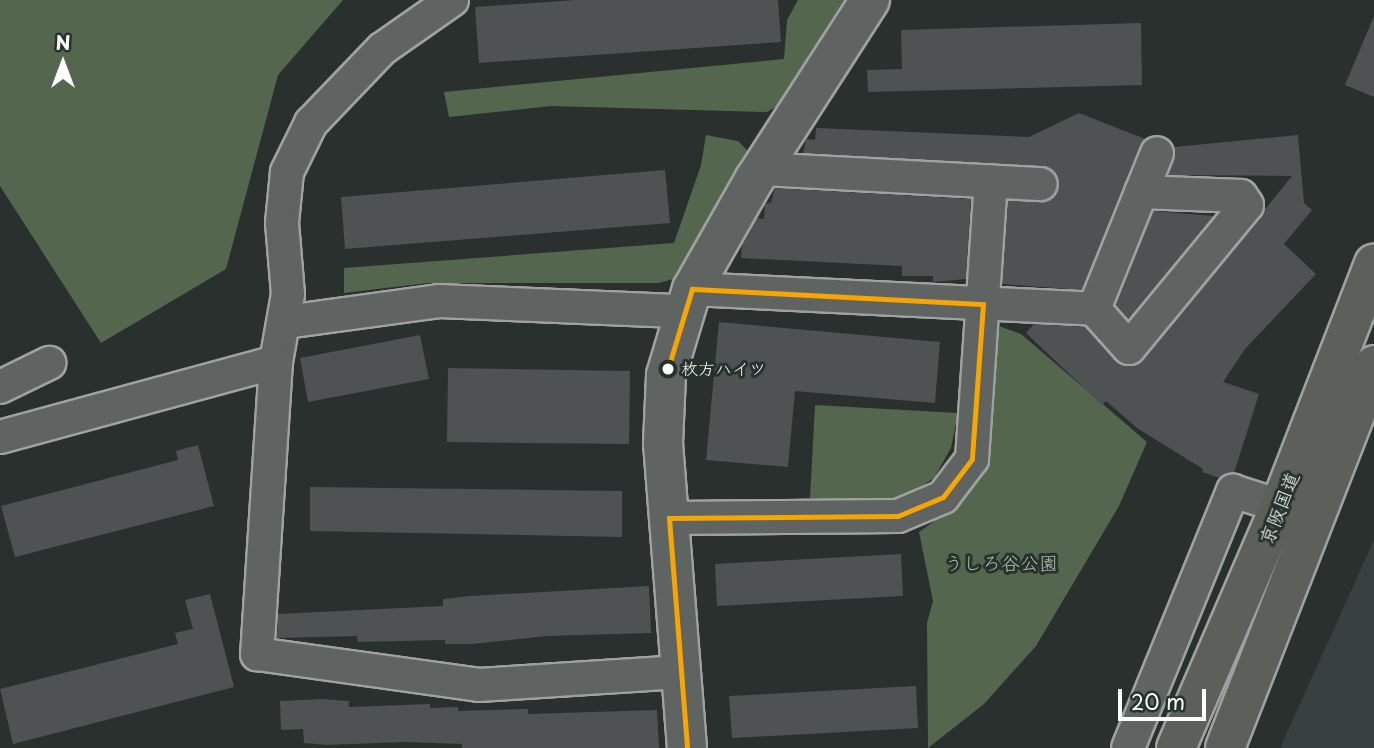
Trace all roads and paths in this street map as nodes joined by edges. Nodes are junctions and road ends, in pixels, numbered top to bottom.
1 (452, 0) edge
2 (870, 0) edge
3 (1157, 153) dead end
4 (761, 169) junction
5 (990, 181) junction
6 (1041, 184) dead end
7 (1141, 192) junction
8 (1374, 264) edge
9 (687, 300) junction
10 (983, 304) junction
11 (1094, 309) junction
12 (286, 321) junction
13 (276, 362) junction
14 (48, 363) dead end
15 (1374, 365) edge
16 (0, 387) edge
17 (0, 437) edge
18 (1280, 506) junction
19 (669, 518) junction
20 (681, 672) junction
21 (687, 748) edge
22 (1128, 748) edge
23 (1176, 748) edge
24 (1225, 748) edge

1 - 12 street
2 - 4 street
3 - 7 street
4 - 5 street
4 - 9 street
5 - 6 street
5 - 10 street
7 - 11 street
7 - 11 street
8 - 18 highway, 京阪国道
9 - 10 street
9 - 12 street
9 - 19 street
10 - 11 street
10 - 19 street
12 - 13 street
13 - 17 street
13 - 20 street
14 - 16 street
15 - 24 highway, 京阪国道
18 - 22 street
18 - 23 highway, 京阪国道
19 - 20 street
20 - 21 street

